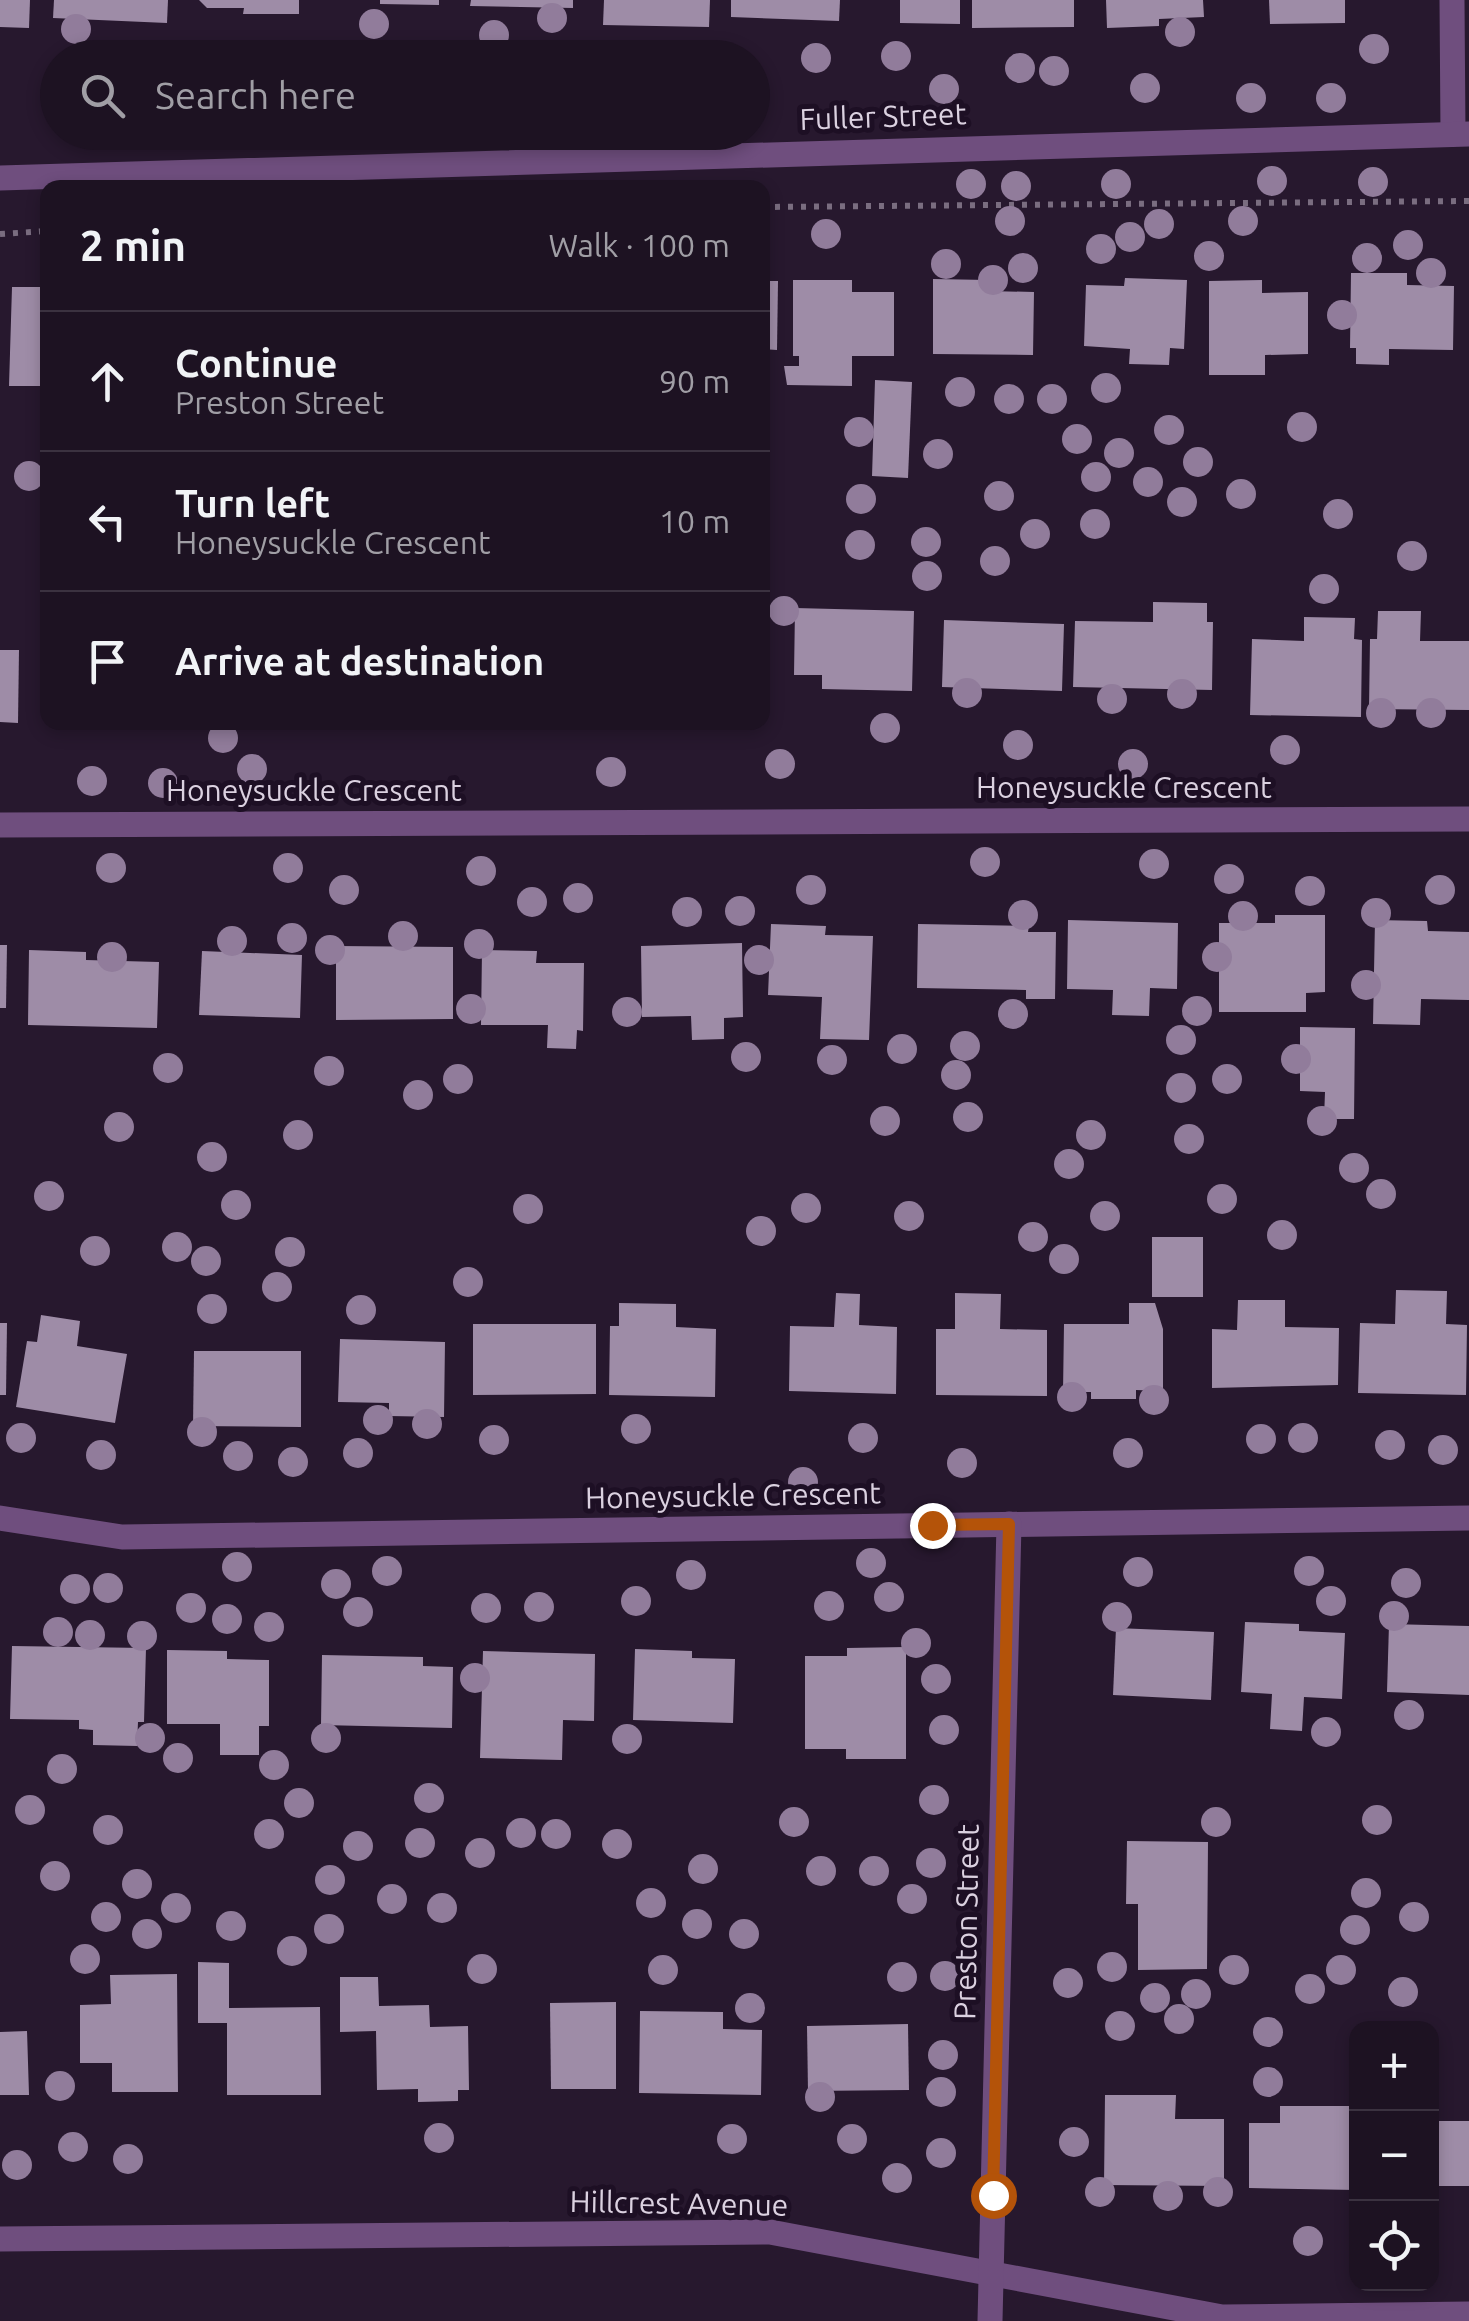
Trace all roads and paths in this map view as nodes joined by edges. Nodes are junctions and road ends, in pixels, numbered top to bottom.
1 (1452, 0) edge
2 (1461, 134) edge
3 (0, 178) edge
4 (1469, 201) edge
5 (770, 207) edge
6 (40, 232) edge
7 (0, 234) edge
8 (1469, 819) edge
9 (0, 825) edge
10 (0, 1518) edge
11 (1469, 1518) edge
12 (1009, 1524) junction
13 (0, 2239) edge
14 (991, 2274) junction
15 (1469, 2314) edge
16 (990, 2321) edge

1 - 2 street
2 - 3 street, Fuller Street
4 - 5 path
6 - 7 path
8 - 9 street, Honeysuckle Crescent
10 - 12 street, Honeysuckle Crescent
11 - 12 street, Honeysuckle Crescent
12 - 14 street, Preston Street
13 - 14 street, Hillcrest Avenue
14 - 15 street, Hillcrest Avenue
14 - 16 street, Preston Street

